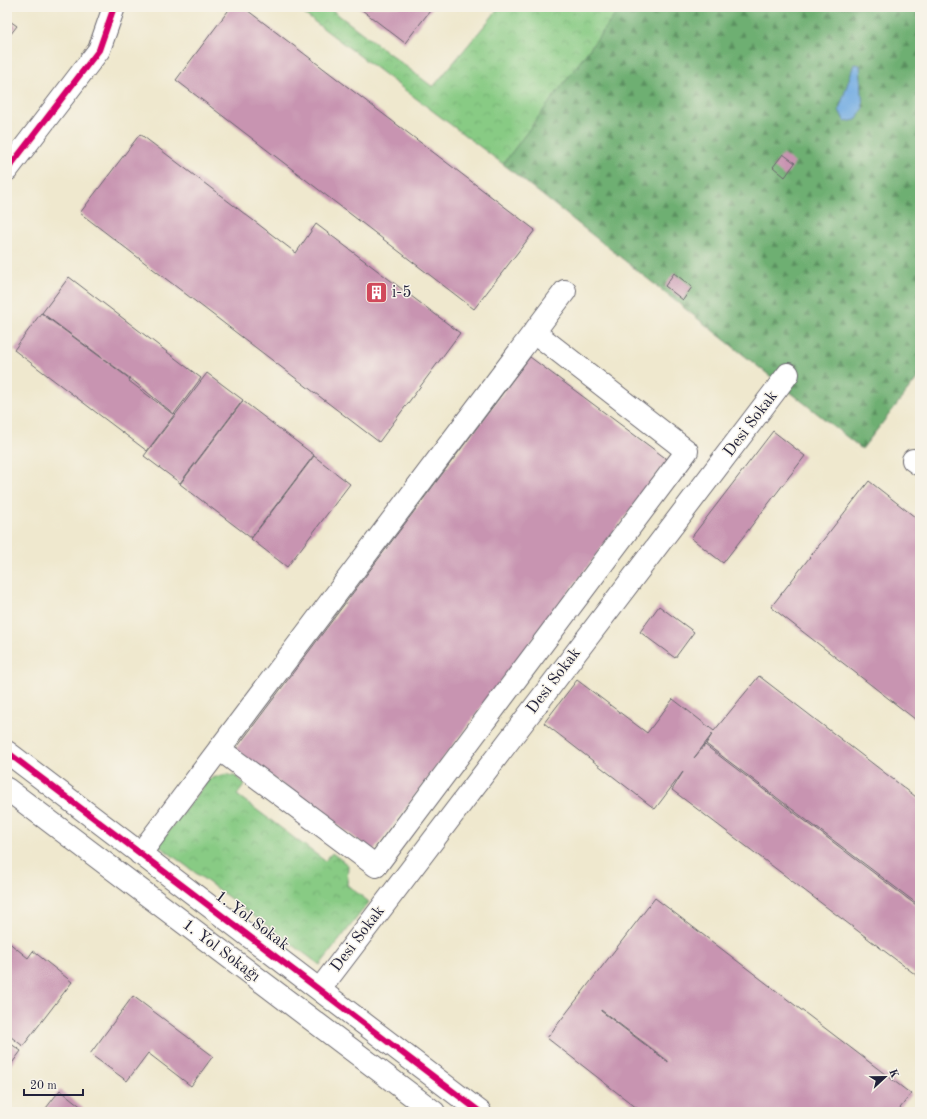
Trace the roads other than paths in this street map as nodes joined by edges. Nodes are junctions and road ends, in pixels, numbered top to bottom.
1 (114, 7) edge
2 (7, 170) edge
3 (565, 291) dead end
4 (534, 332) junction
5 (788, 374) dead end
6 (219, 749) junction
7 (7, 752) edge
8 (7, 789) edge
9 (140, 854) junction
10 (320, 989) junction
11 (427, 1110) edge
12 (480, 1112) edge

1 - 2 street
3 - 4 street
4 - 6 street
4 - 6 street
5 - 10 street, Desi Sokak
6 - 9 street
7 - 9 street, 1. Yol Sokak
8 - 11 street, 1. Yol Sokağı
9 - 10 street, 1. Yol Sokak
10 - 12 street, 1. Yol Sokak

